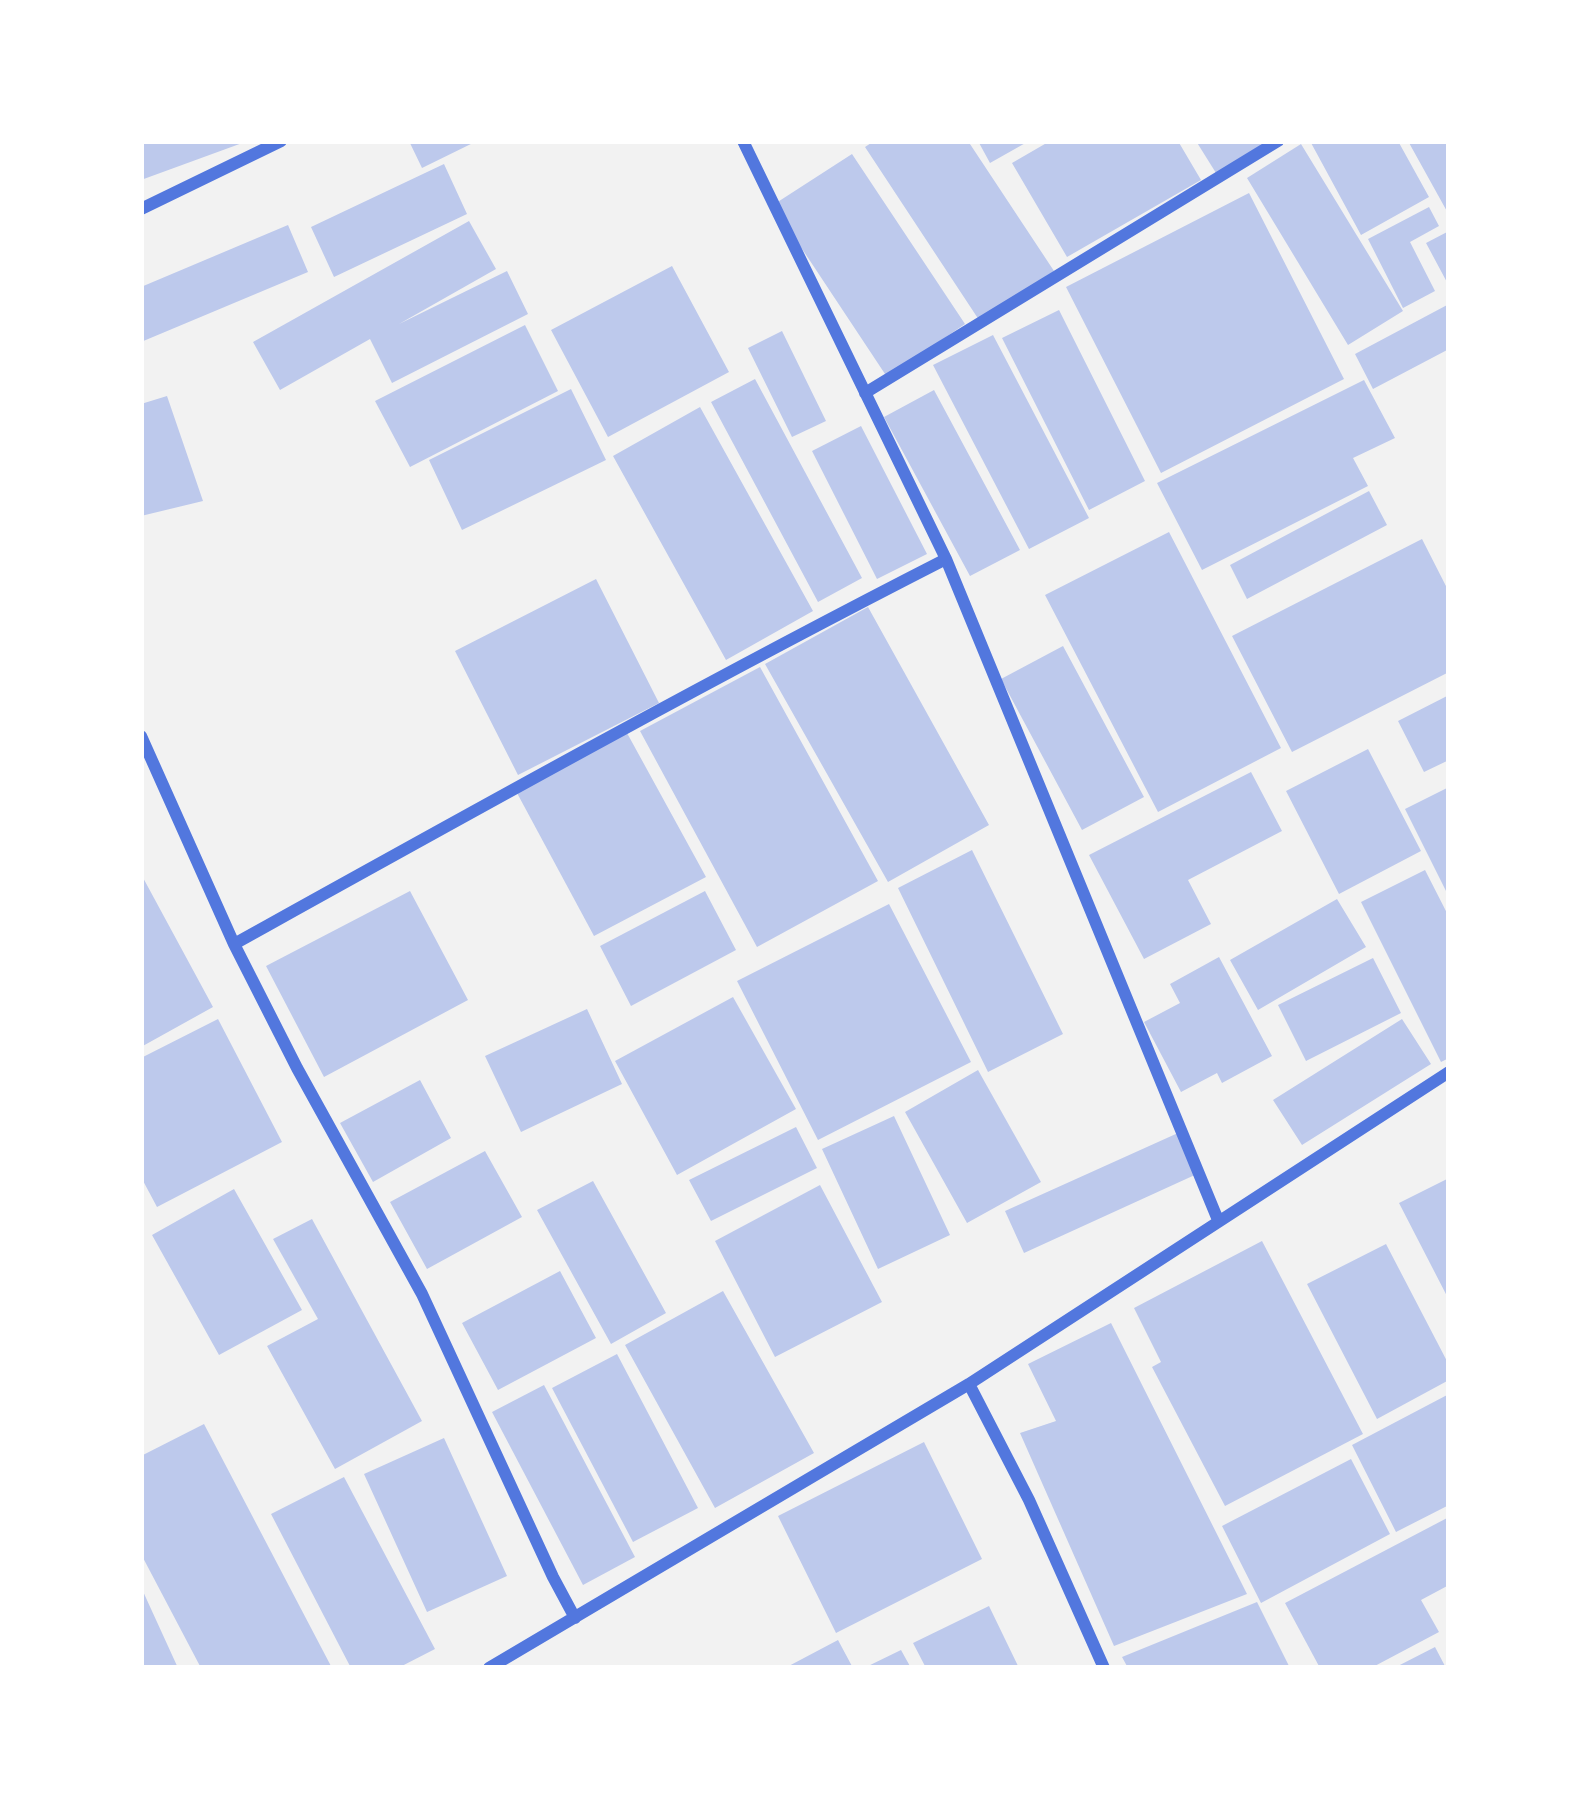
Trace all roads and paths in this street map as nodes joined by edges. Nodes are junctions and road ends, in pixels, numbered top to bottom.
1 (281, 141) edge
2 (742, 141) edge
3 (1278, 141) edge
4 (141, 209) edge
5 (866, 393) junction
6 (946, 559) junction
7 (141, 736) edge
8 (234, 944) junction
9 (1449, 1072) edge
10 (1218, 1220) junction
11 (969, 1384) junction
12 (575, 1618) junction
13 (489, 1668) edge
14 (1104, 1668) edge

1 - 4 street
2 - 5 street
3 - 5 street
5 - 6 street
6 - 8 street
6 - 10 street
7 - 8 street
8 - 12 street
9 - 10 street
10 - 11 street
11 - 12 street
11 - 14 street
12 - 13 street

